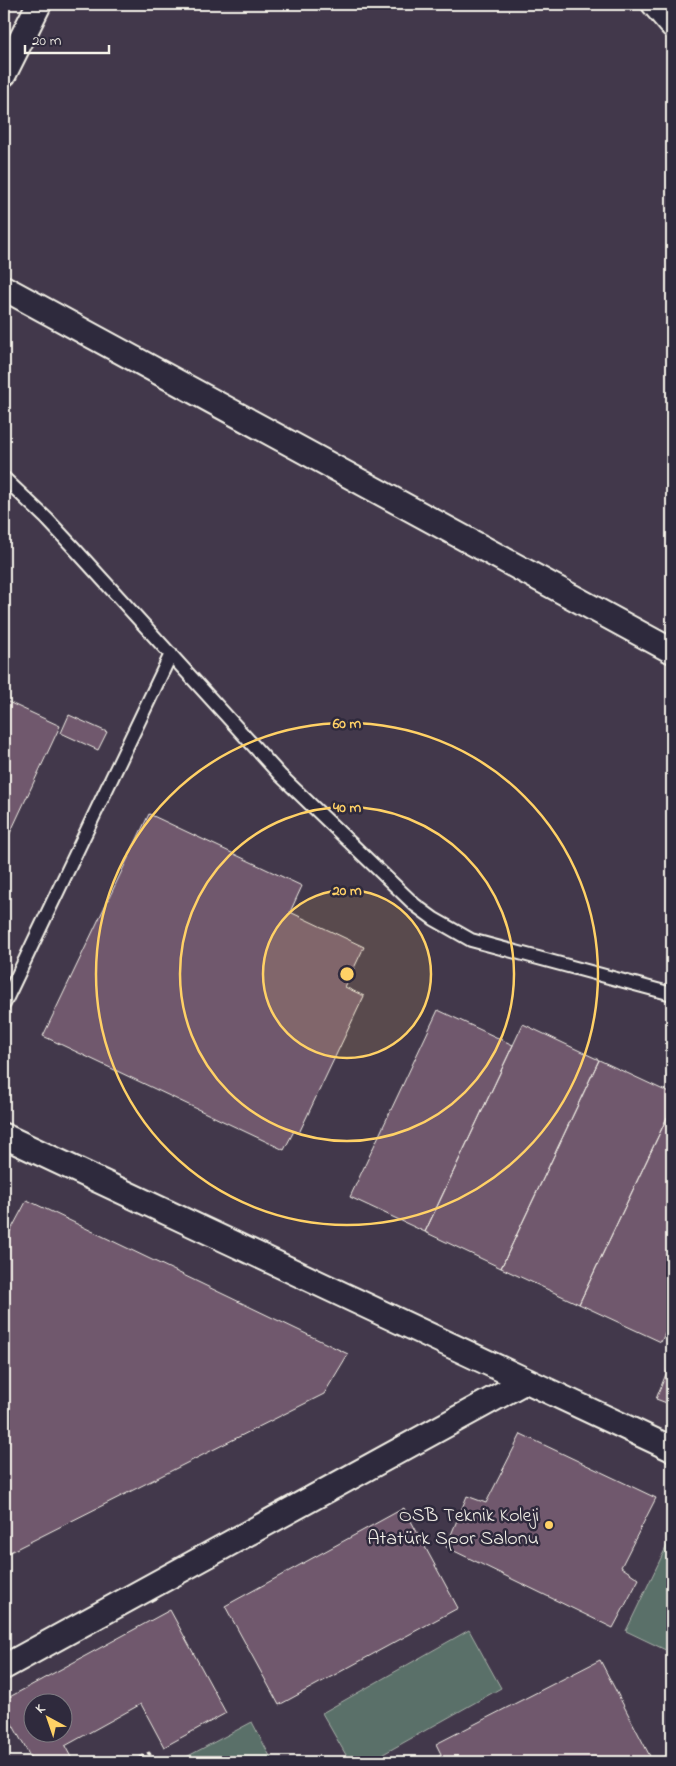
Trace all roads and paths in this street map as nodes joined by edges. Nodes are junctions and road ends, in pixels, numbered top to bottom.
1 (39, 4) edge
2 (654, 4) edge
3 (672, 25) edge
4 (4, 74) edge
5 (4, 288) edge
6 (4, 478) edge
7 (672, 650) edge
8 (171, 654) junction
9 (672, 994) edge
10 (4, 1004) edge
11 (4, 1136) edge
12 (526, 1381) junction
13 (672, 1449) edge
14 (4, 1667) edge
15 (131, 1762) edge
16 (154, 1762) edge

1 - 4 street
2 - 3 street
5 - 7 street
6 - 8 lane
8 - 9 lane
8 - 10 lane
11 - 12 street
12 - 13 street
12 - 14 street
15 - 16 path

